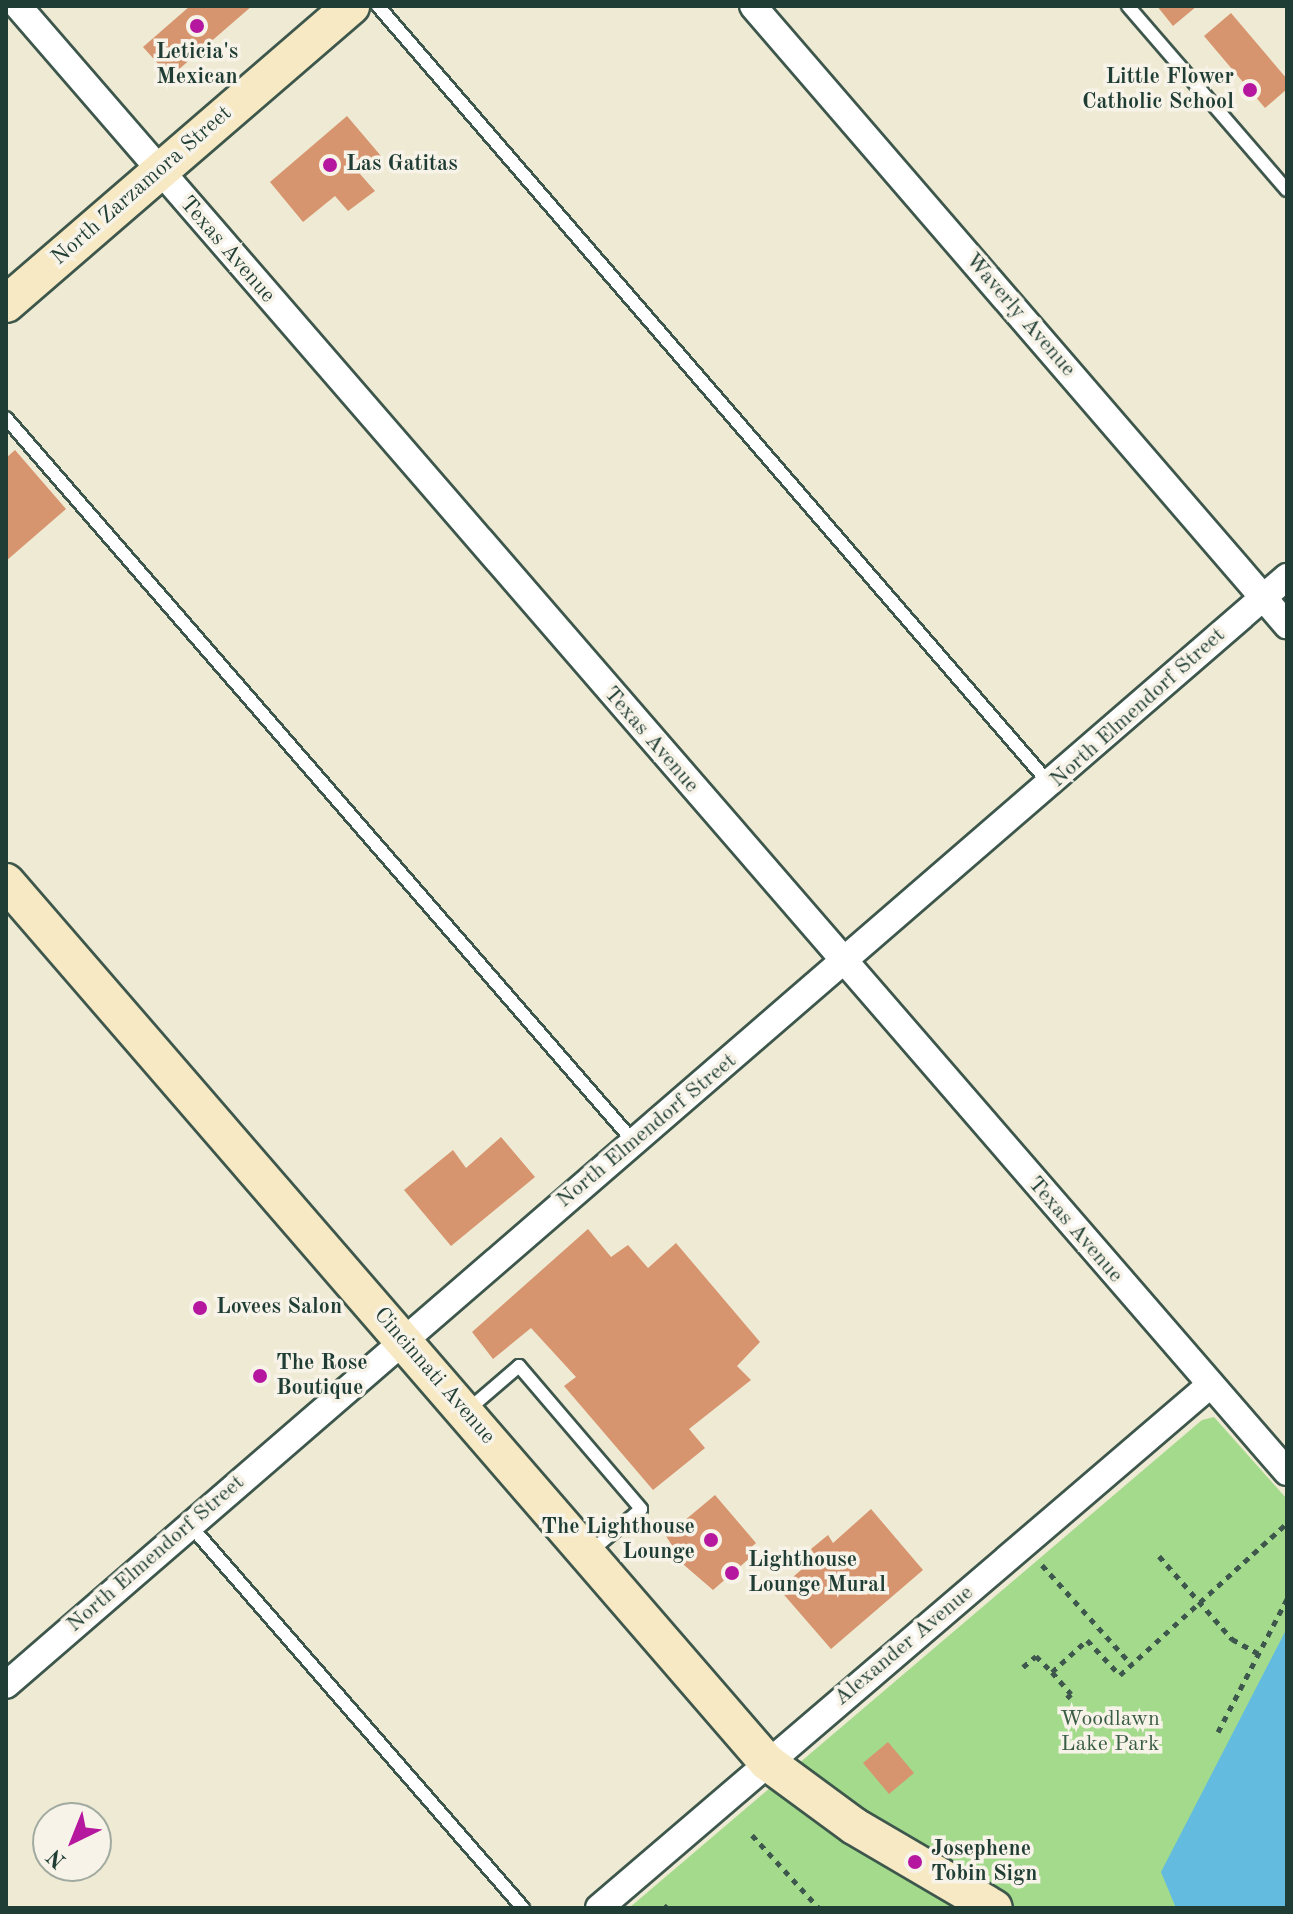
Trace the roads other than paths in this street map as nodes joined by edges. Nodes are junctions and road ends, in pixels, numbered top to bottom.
1 (18, 6) edge
2 (351, 6) edge
3 (378, 6) edge
4 (753, 6) edge
5 (1128, 6) edge
6 (160, 171) junction
7 (1287, 190) edge
8 (6, 304) edge
9 (6, 418) edge
10 (1287, 577) edge
11 (1262, 597) junction
12 (1287, 625) edge
13 (1051, 785) junction
14 (6, 882) edge
15 (844, 964) junction
16 (634, 1142) junction
17 (403, 1340) junction
18 (1210, 1385) junction
19 (465, 1412) junction
20 (1287, 1472) edge
21 (189, 1524) junction
22 (587, 1554) junction
23 (6, 1685) edge
24 (767, 1762) junction
25 (523, 1908) edge
26 (599, 1908) edge
27 (994, 1908) edge

1 - 6 street, Texas Avenue
2 - 6 street, North Zarzamora Street
3 - 13 lane
4 - 11 street, Waverly Avenue
5 - 7 lane
6 - 8 street, North Zarzamora Street
6 - 15 street, Texas Avenue
9 - 16 lane
10 - 11 street, North Elmendorf Street
11 - 12 street, Waverly Avenue
11 - 13 street, North Elmendorf Street
13 - 15 street, North Elmendorf Street
14 - 17 street, Cincinnati Avenue
15 - 16 street, North Elmendorf Street
15 - 18 street, Texas Avenue
16 - 17 street, North Elmendorf Street
17 - 19 street, Cincinnati Avenue
17 - 21 street, North Elmendorf Street
18 - 20 street, Texas Avenue
18 - 24 street, Alexander Avenue
19 - 22 street, Cincinnati Avenue
19 - 22 lane
21 - 23 street, North Elmendorf Street
21 - 25 lane
22 - 24 street, Cincinnati Avenue
24 - 26 street, Alexander Avenue
24 - 27 street, Cincinnati Avenue

